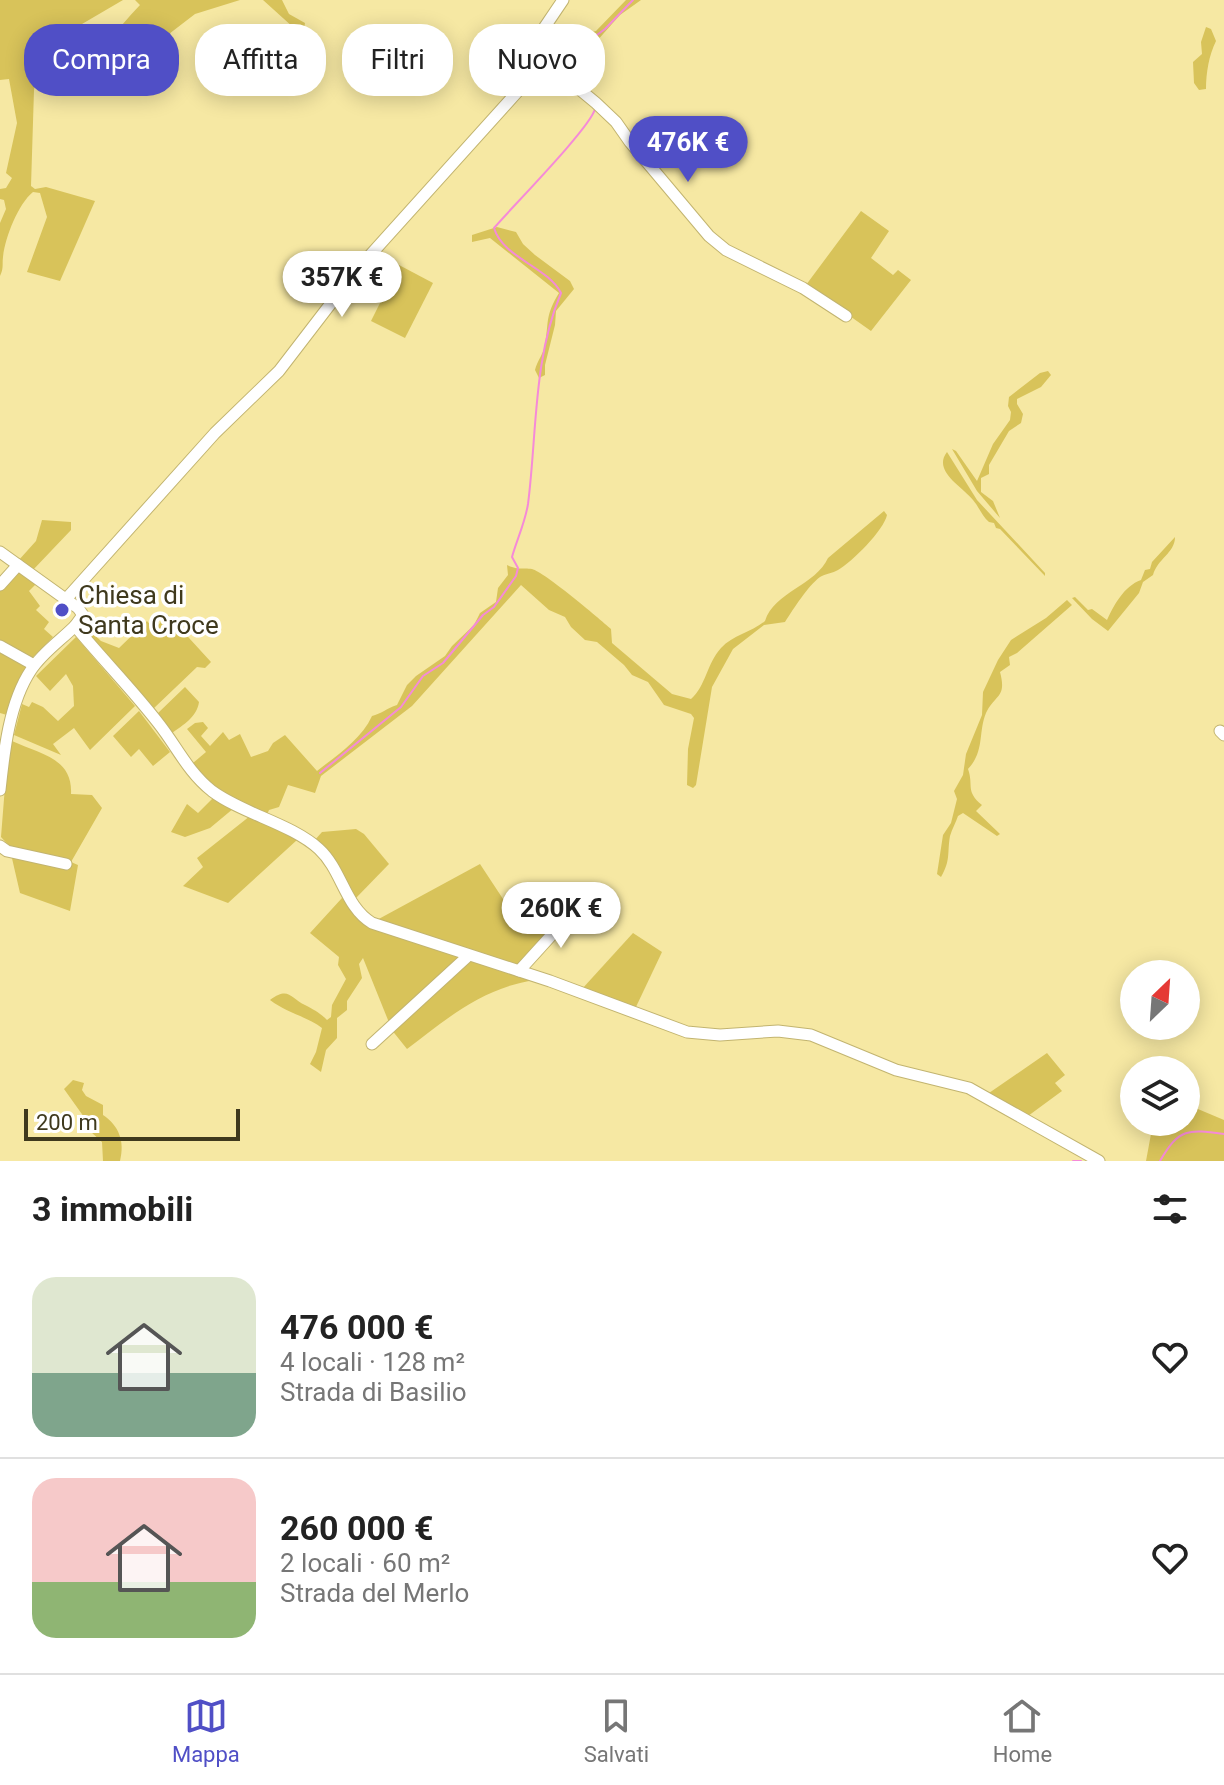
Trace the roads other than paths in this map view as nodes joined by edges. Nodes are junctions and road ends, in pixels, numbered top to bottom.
1 (563, 0) edge
2 (547, 24) edge
3 (514, 96) edge
4 (587, 96) edge
5 (846, 316) dead end
6 (0, 552) edge
7 (18, 565) junction
8 (0, 585) edge
9 (67, 598) junction
10 (75, 626) junction
11 (0, 646) edge
12 (34, 665) junction
13 (0, 790) edge
14 (0, 846) edge
15 (66, 864) dead end
16 (578, 906) dead end
17 (468, 956) junction
18 (519, 971) junction
19 (372, 1044) dead end
20 (1099, 1161) edge

1 - 2 street
3 - 9 street
4 - 5 street
6 - 7 street
7 - 8 street
7 - 9 street
9 - 10 street
10 - 12 street
10 - 17 street
11 - 12 street
12 - 13 street
14 - 15 street
16 - 18 street
17 - 18 street
17 - 19 street
18 - 20 street

